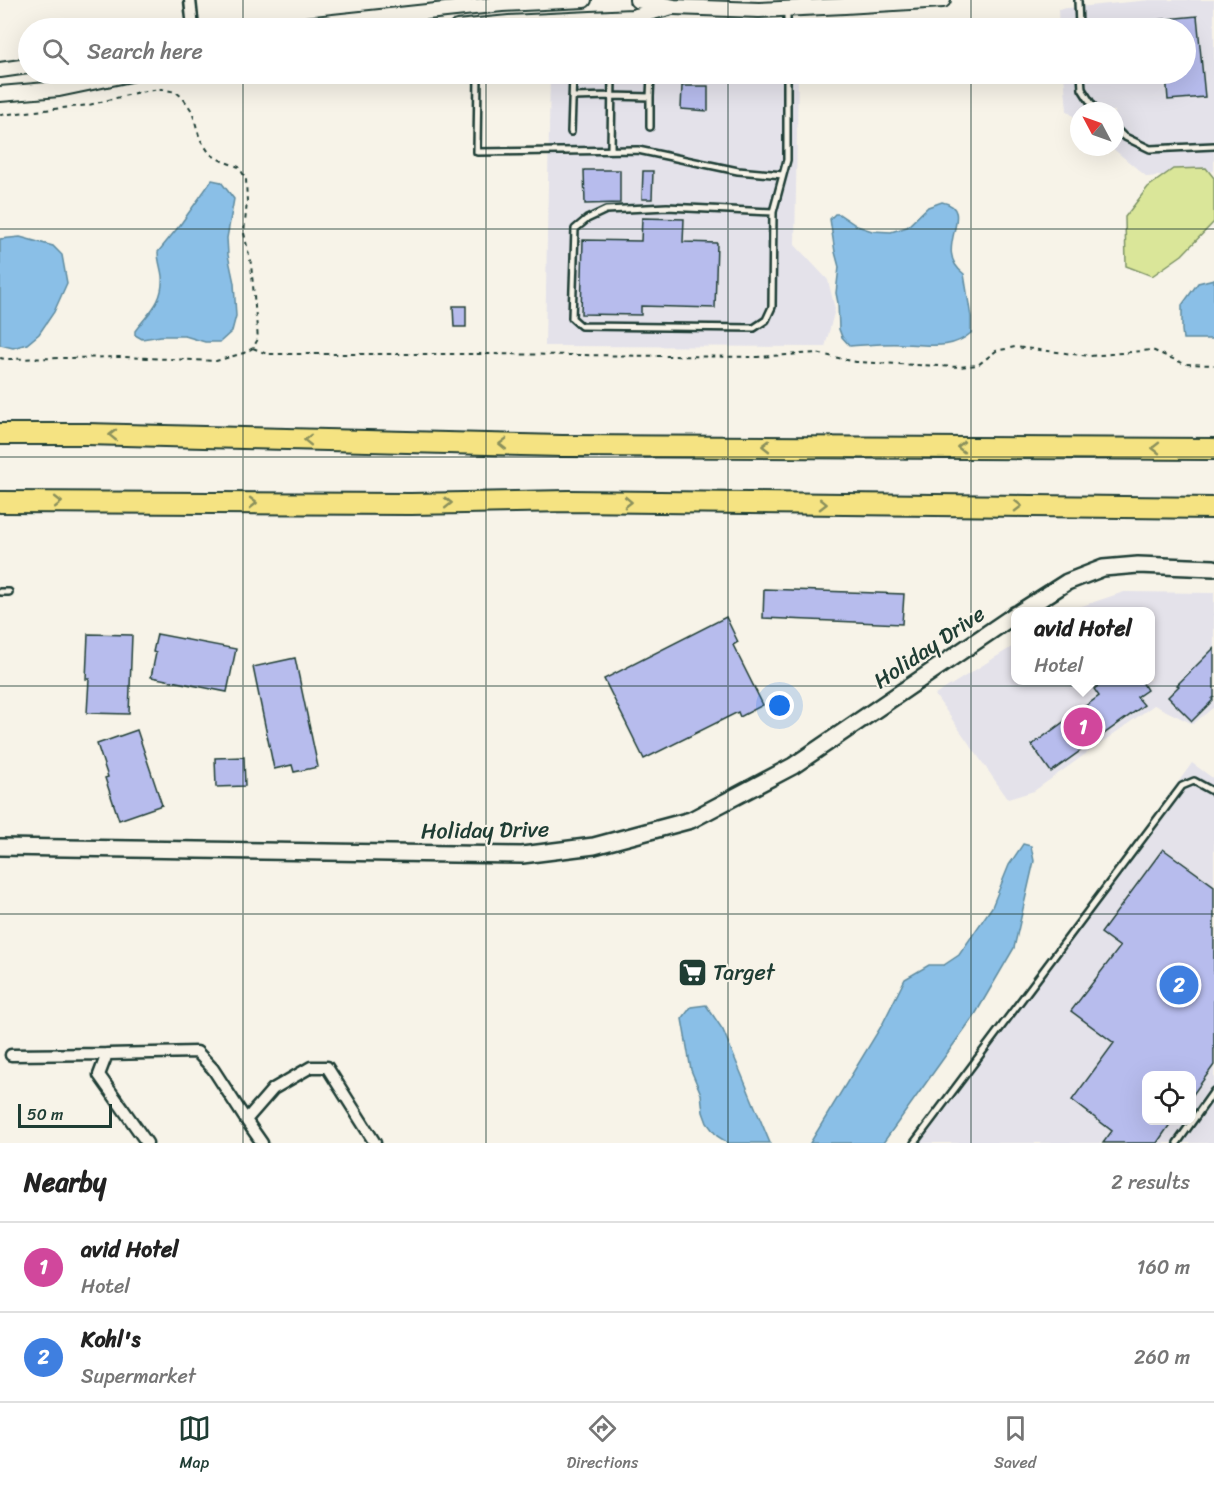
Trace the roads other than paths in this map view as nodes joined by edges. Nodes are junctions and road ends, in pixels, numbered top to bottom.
1 (190, 0) edge
2 (584, 0) edge
3 (637, 0) edge
4 (943, 0) edge
5 (1078, 0) edge
6 (779, 6) edge
7 (674, 7) junction
8 (192, 18) edge
9 (371, 18) edge
10 (614, 18) edge
11 (1079, 18) edge
12 (18, 67) edge
13 (0, 70) edge
14 (83, 84) edge
15 (477, 84) edge
16 (573, 84) edge
17 (612, 84) edge
18 (651, 84) edge
19 (787, 84) edge
20 (1082, 84) edge
21 (0, 94) edge
22 (612, 96) junction
23 (572, 97) junction
24 (650, 97) junction
25 (1090, 102) edge
26 (650, 127) dead end
27 (571, 132) dead end
28 (1124, 136) edge
29 (1214, 146) edge
30 (611, 150) junction
31 (783, 175) junction
32 (773, 212) junction
33 (0, 434) edge
34 (1214, 449) edge
35 (0, 502) edge
36 (1214, 508) edge
37 (1214, 568) edge
38 (0, 592) edge
39 (9, 592) dead end
40 (1028, 607) edge
41 (1011, 617) edge
42 (1214, 792) edge
43 (0, 848) edge
44 (11, 1054) dead end
45 (107, 1054) junction
46 (1214, 1091) edge
47 (246, 1120) junction
48 (147, 1143) edge
49 (262, 1143) edge
50 (375, 1143) edge
51 (914, 1143) edge
52 (1177, 1143) edge

1 - 8 street
2 - 9 street
3 - 7 street
4 - 6 street
5 - 11 lane
6 - 7 street
7 - 10 street
12 - 13 street
14 - 21 street
15 - 30 lane
16 - 23 lane
17 - 22 lane
18 - 24 lane
19 - 31 lane
20 - 25 lane
22 - 23 lane
22 - 24 lane
22 - 30 lane
23 - 27 lane
24 - 26 lane
28 - 29 lane
30 - 31 lane
31 - 32 lane
32 - 32 lane
34 -> 33 highway
35 -> 36 highway
37 - 40 main road, Holiday Drive
38 - 39 lane
41 - 43 main road, Holiday Drive
42 - 51 lane
44 - 45 street
45 - 47 street
45 - 48 street
46 - 52 lane
47 - 49 street
47 - 50 street

